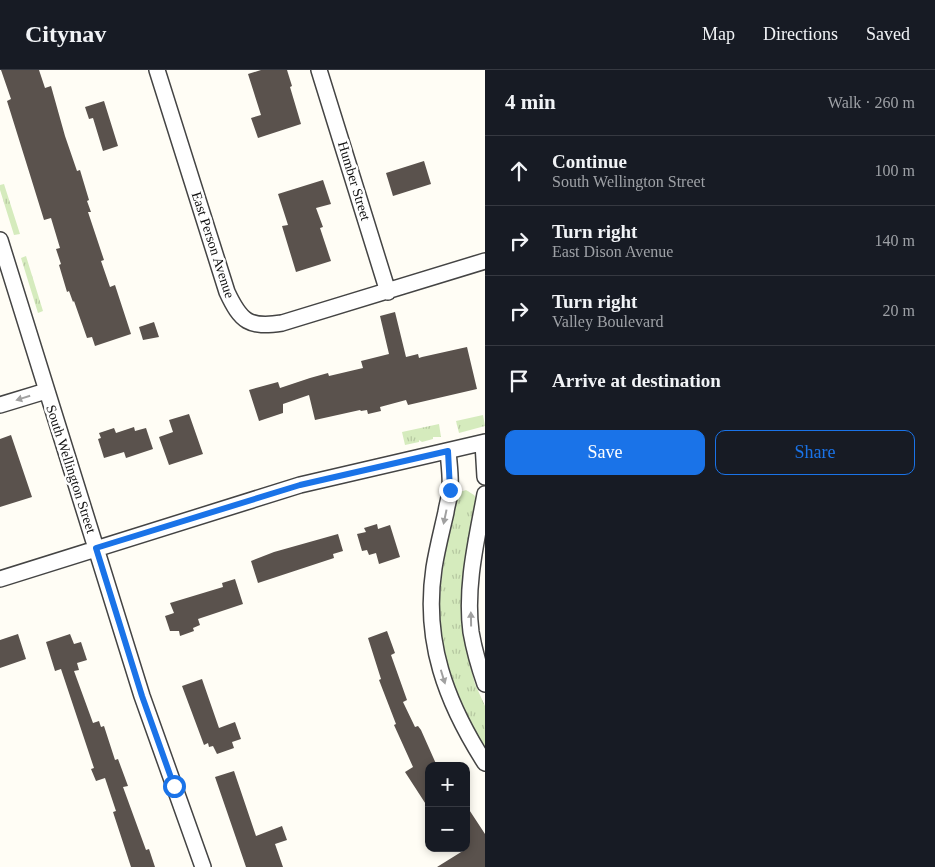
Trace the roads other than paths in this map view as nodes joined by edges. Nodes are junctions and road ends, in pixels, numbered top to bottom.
1 (157, 70) edge
2 (319, 70) edge
3 (0, 240) edge
4 (485, 261) edge
5 (388, 292) junction
6 (46, 391) junction
7 (0, 405) edge
8 (484, 443) edge
9 (448, 451) junction
10 (485, 477) edge
11 (485, 494) edge
12 (96, 548) junction
13 (0, 579) edge
14 (485, 684) edge
15 (485, 763) edge
16 (203, 867) edge

1 - 5 street, East Person Avenue
2 - 5 street, Humber Street
3 - 6 street, South Wellington Street
4 - 5 street, East Person Avenue
6 -> 7 street
6 - 12 street, South Wellington Street
8 - 9 street
8 - 10 street
9 - 12 street
9 -> 15 street
14 -> 11 street
12 - 13 street
12 - 16 street, South Wellington Street

